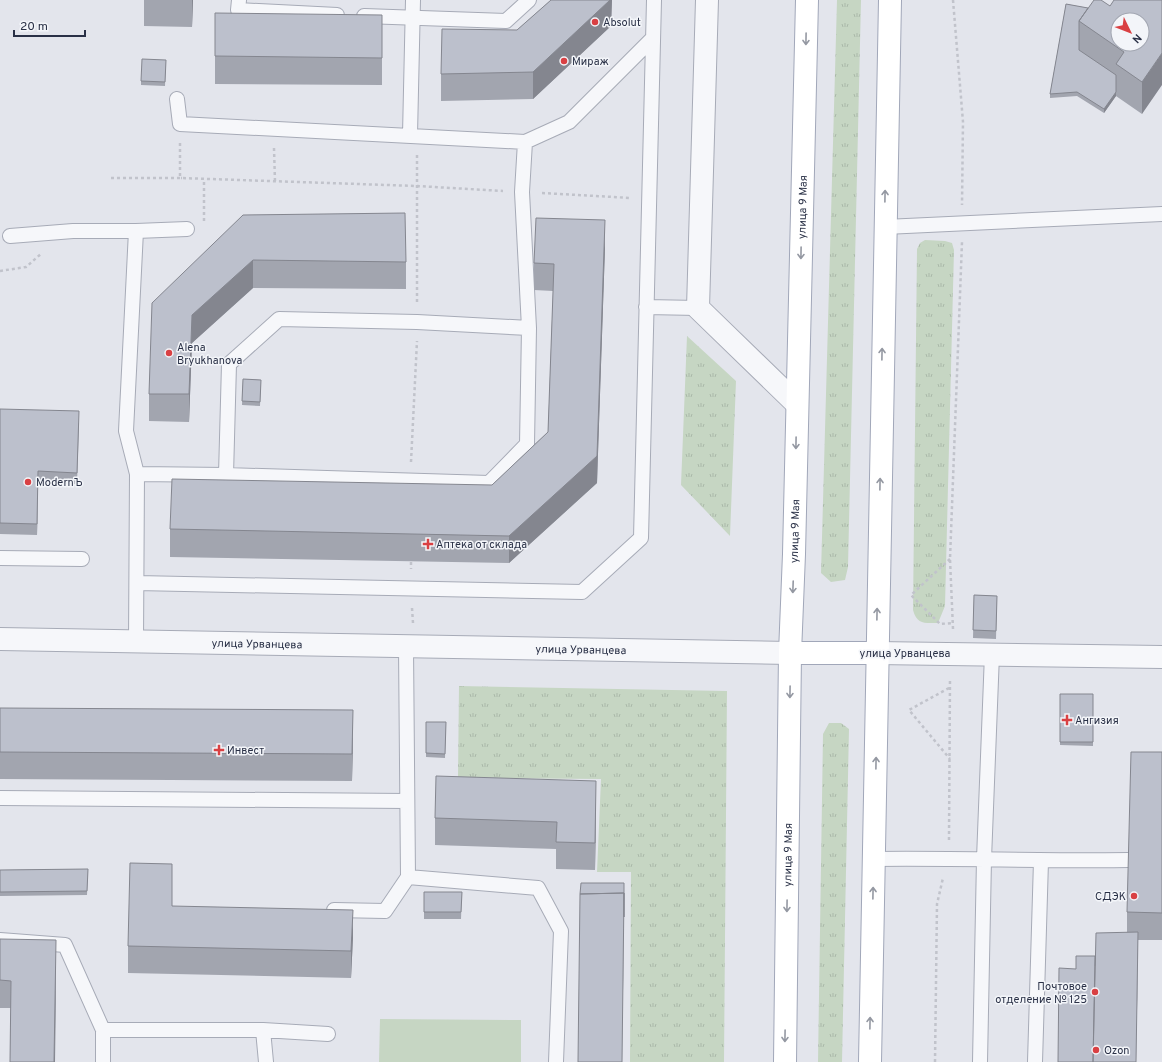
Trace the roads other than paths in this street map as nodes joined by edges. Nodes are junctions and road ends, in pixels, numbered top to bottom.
1 (239, 0) edge
2 (413, 0) edge
3 (529, 0) edge
4 (654, 0) edge
5 (707, 0) edge
6 (807, 0) edge
7 (890, 0) edge
8 (412, 18) junction
9 (653, 38) junction
10 (177, 98) dead end
11 (410, 135) junction
12 (525, 142) junction
13 (1162, 214) edge
14 (885, 227) junction
15 (187, 229) road end
16 (136, 231) junction
17 (10, 236) dead end
18 (646, 307) junction
19 (698, 308) junction
20 (529, 328) junction
21 (797, 404) junction
22 (137, 474) junction
23 (226, 476) junction
24 (0, 558) edge
25 (82, 559) dead end
26 (137, 583) junction
27 (0, 640) edge
28 (136, 642) junction
29 (409, 647) junction
30 (790, 653) junction
31 (876, 653) junction
32 (992, 654) junction
33 (1162, 657) edge
34 (0, 798) edge
35 (407, 801) junction
36 (873, 859) junction
37 (984, 859) junction
38 (1129, 860) edge
39 (1041, 861) junction
40 (408, 877) junction
41 (322, 910) edge
42 (0, 940) edge
43 (103, 1030) junction
44 (263, 1030) junction
45 (328, 1034) dead end
46 (103, 1062) edge
47 (266, 1062) edge
48 (556, 1062) edge
49 (785, 1062) edge
50 (870, 1062) edge
51 (980, 1062) edge
52 (1035, 1062) edge

1 - 8 lane
2 - 8 lane
3 - 8 lane
4 - 9 lane
5 - 19 street
6 -> 21 main road, улица 9 Мая
14 -> 7 main road
8 - 11 lane
9 - 12 lane
9 - 18 lane
10 - 11 lane
11 - 12 lane
12 - 20 lane
13 - 14 lane
31 -> 14 main road
15 - 16 lane
16 - 17 lane
16 - 22 lane
18 - 19 lane
18 - 26 lane
19 - 21 street
20 - 23 lane
20 - 23 lane
21 -> 30 main road, улица 9 Мая
22 - 23 lane
22 - 26 lane
24 - 25 lane
26 - 28 lane
27 - 28 street, улица Урванцева
28 - 29 street, улица Урванцева
29 - 30 street, улица Урванцева
29 - 35 lane
30 - 31 main road, улица Урванцева
30 -> 49 main road, улица 9 Мая
31 - 32 street, улица Урванцева
36 -> 31 main road
32 - 33 street, улица Урванцева
32 - 37 lane
34 - 35 lane
35 - 40 lane
36 - 37 lane
50 -> 36 main road
37 - 39 lane
37 - 51 lane
38 - 39 lane
39 - 52 lane
40 - 41 lane
40 - 48 lane
42 - 43 lane
43 - 44 lane
43 - 46 lane
44 - 45 lane
44 - 47 lane

